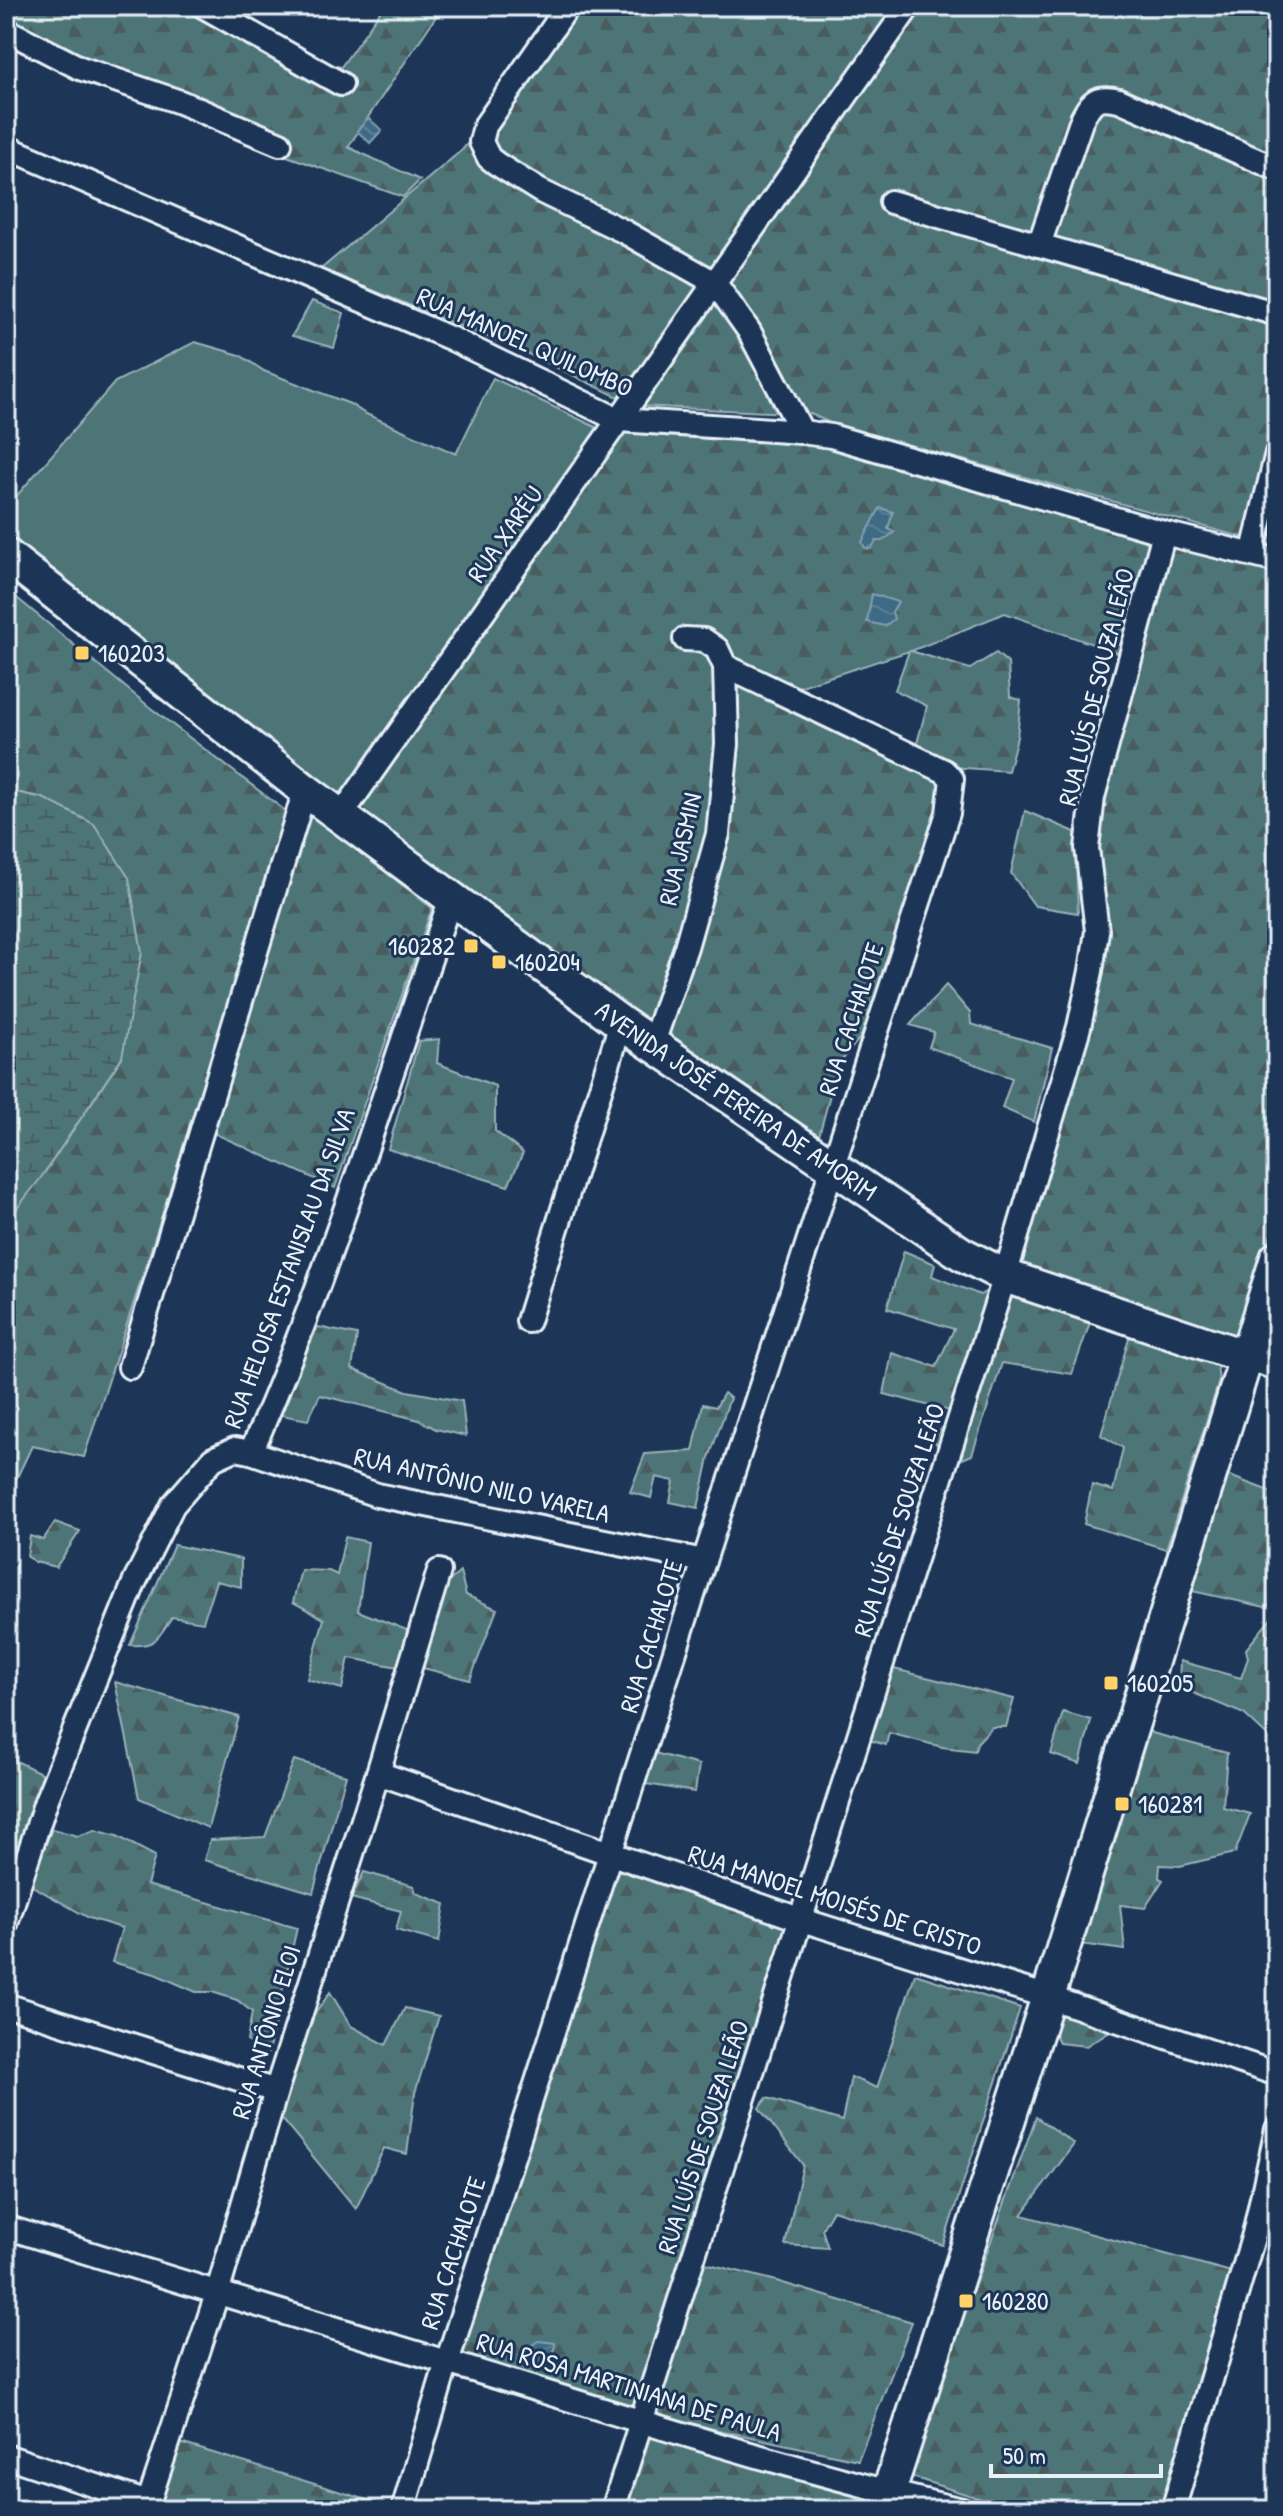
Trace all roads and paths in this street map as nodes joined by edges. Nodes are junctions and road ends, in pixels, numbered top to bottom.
1 (203, 6) edge
2 (568, 6) edge
3 (909, 6) edge
4 (6, 30) edge
5 (341, 84) dead end
6 (280, 144) dead end
7 (6, 147) edge
8 (1277, 169) edge
9 (891, 202) dead end
10 (1039, 245) junction
11 (715, 283) junction
12 (1277, 314) edge
13 (619, 420) junction
14 (802, 432) junction
15 (1277, 453) edge
16 (1164, 533) junction
17 (6, 555) edge
18 (1252, 555) junction
19 (1277, 561) edge
20 (685, 639) dead end
21 (725, 666) junction
22 (305, 790) junction
23 (340, 817) junction
24 (451, 898) junction
25 (621, 1023) junction
26 (653, 1043) junction
27 (832, 1164) junction
28 (1277, 1258) edge
29 (1005, 1276) junction
30 (528, 1321) dead end
31 (1246, 1357) junction
32 (130, 1367) dead end
33 (1277, 1369) edge
34 (251, 1452) junction
35 (704, 1561) junction
36 (439, 1571) dead end
37 (378, 1773) junction
38 (611, 1856) junction
39 (802, 1920) junction
40 (6, 1924) edge
41 (1048, 1997) junction
42 (6, 2005) edge
43 (1277, 2074) edge
44 (276, 2091) junction
45 (1277, 2129) edge
46 (6, 2227) edge
47 (217, 2294) junction
48 (447, 2362) junction
49 (641, 2422) junction
50 (6, 2456) edge
51 (886, 2501) edge
52 (147, 2506) edge
53 (403, 2510) edge
54 (613, 2510) edge
55 (962, 2510) edge
56 (1173, 2510) edge

1 - 5 street
2 - 11 street
3 - 11 street, RUA XARÉU
4 - 6 street
7 - 13 street, RUA MANOEL QUILOMBO
8 - 10 street
9 - 10 street
10 - 12 street
11 - 13 street, RUA XARÉU
11 - 14 street
13 - 14 street, RUA MANOEL QUILOMBO
13 - 23 street, RUA XARÉU
14 - 16 street, RUA MANOEL QUILOMBO
15 - 18 street
16 - 18 street, RUA MANOEL QUILOMBO
16 - 29 street, RUA LUÍS DE SOUZA LEÃO
17 - 22 main road, AVENIDA JOSÉ PEREIRA DE AMORIM
18 - 19 street, RUA MANOEL QUILOMBO
20 - 21 street
21 - 26 street, RUA JASMIN
21 - 27 street, RUA CACHALOTE
22 - 23 main road, AVENIDA JOSÉ PEREIRA DE AMORIM
22 - 32 street
23 - 24 main road, AVENIDA JOSÉ PEREIRA DE AMORIM
24 - 25 main road, AVENIDA JOSÉ PEREIRA DE AMORIM
24 - 34 street, RUA HELOISA ESTANISLAU DA SILVA
25 - 26 main road, AVENIDA JOSÉ PEREIRA DE AMORIM
25 - 30 street
26 - 27 main road, AVENIDA JOSÉ PEREIRA DE AMORIM
27 - 29 main road, AVENIDA JOSÉ PEREIRA DE AMORIM
27 - 35 street, RUA CACHALOTE
28 - 31 main road
29 - 31 main road, AVENIDA JOSÉ PEREIRA DE AMORIM
29 - 39 street, RUA LUÍS DE SOUZA LEÃO
31 - 33 street
31 - 41 main road
34 - 35 street, RUA ANTÔNIO NILO VARELA
34 - 40 street, RUA HELOISA ESTANISLAU DA SILVA
35 - 38 street, RUA CACHALOTE
36 - 37 street, RUA ANTÔNIO ELOI
37 - 38 street, RUA MANOEL MOISÉS DE CRISTO
37 - 44 street, RUA ANTÔNIO ELOI
38 - 39 street, RUA MANOEL MOISÉS DE CRISTO
38 - 48 street, RUA CACHALOTE
39 - 41 street, RUA MANOEL MOISÉS DE CRISTO
39 - 49 street, RUA LUÍS DE SOUZA LEÃO
41 - 43 street, RUA MANOEL MOISÉS DE CRISTO
41 - 51 main road
42 - 44 street
44 - 47 street, RUA ANTÔNIO ELOI
45 - 56 street
46 - 47 street, RUA ROSA MARTINIANA DE PAULA
47 - 48 street, RUA ROSA MARTINIANA DE PAULA
47 - 52 street, RUA ANTÔNIO ELOI
48 - 49 street, RUA ROSA MARTINIANA DE PAULA
48 - 53 street, RUA CACHALOTE
49 - 51 street, RUA ROSA MARTINIANA DE PAULA
49 - 54 street, RUA LUÍS DE SOUZA LEÃO
50 - 52 street
51 - 55 street, RUA ROSA MARTINIANA DE PAULA

